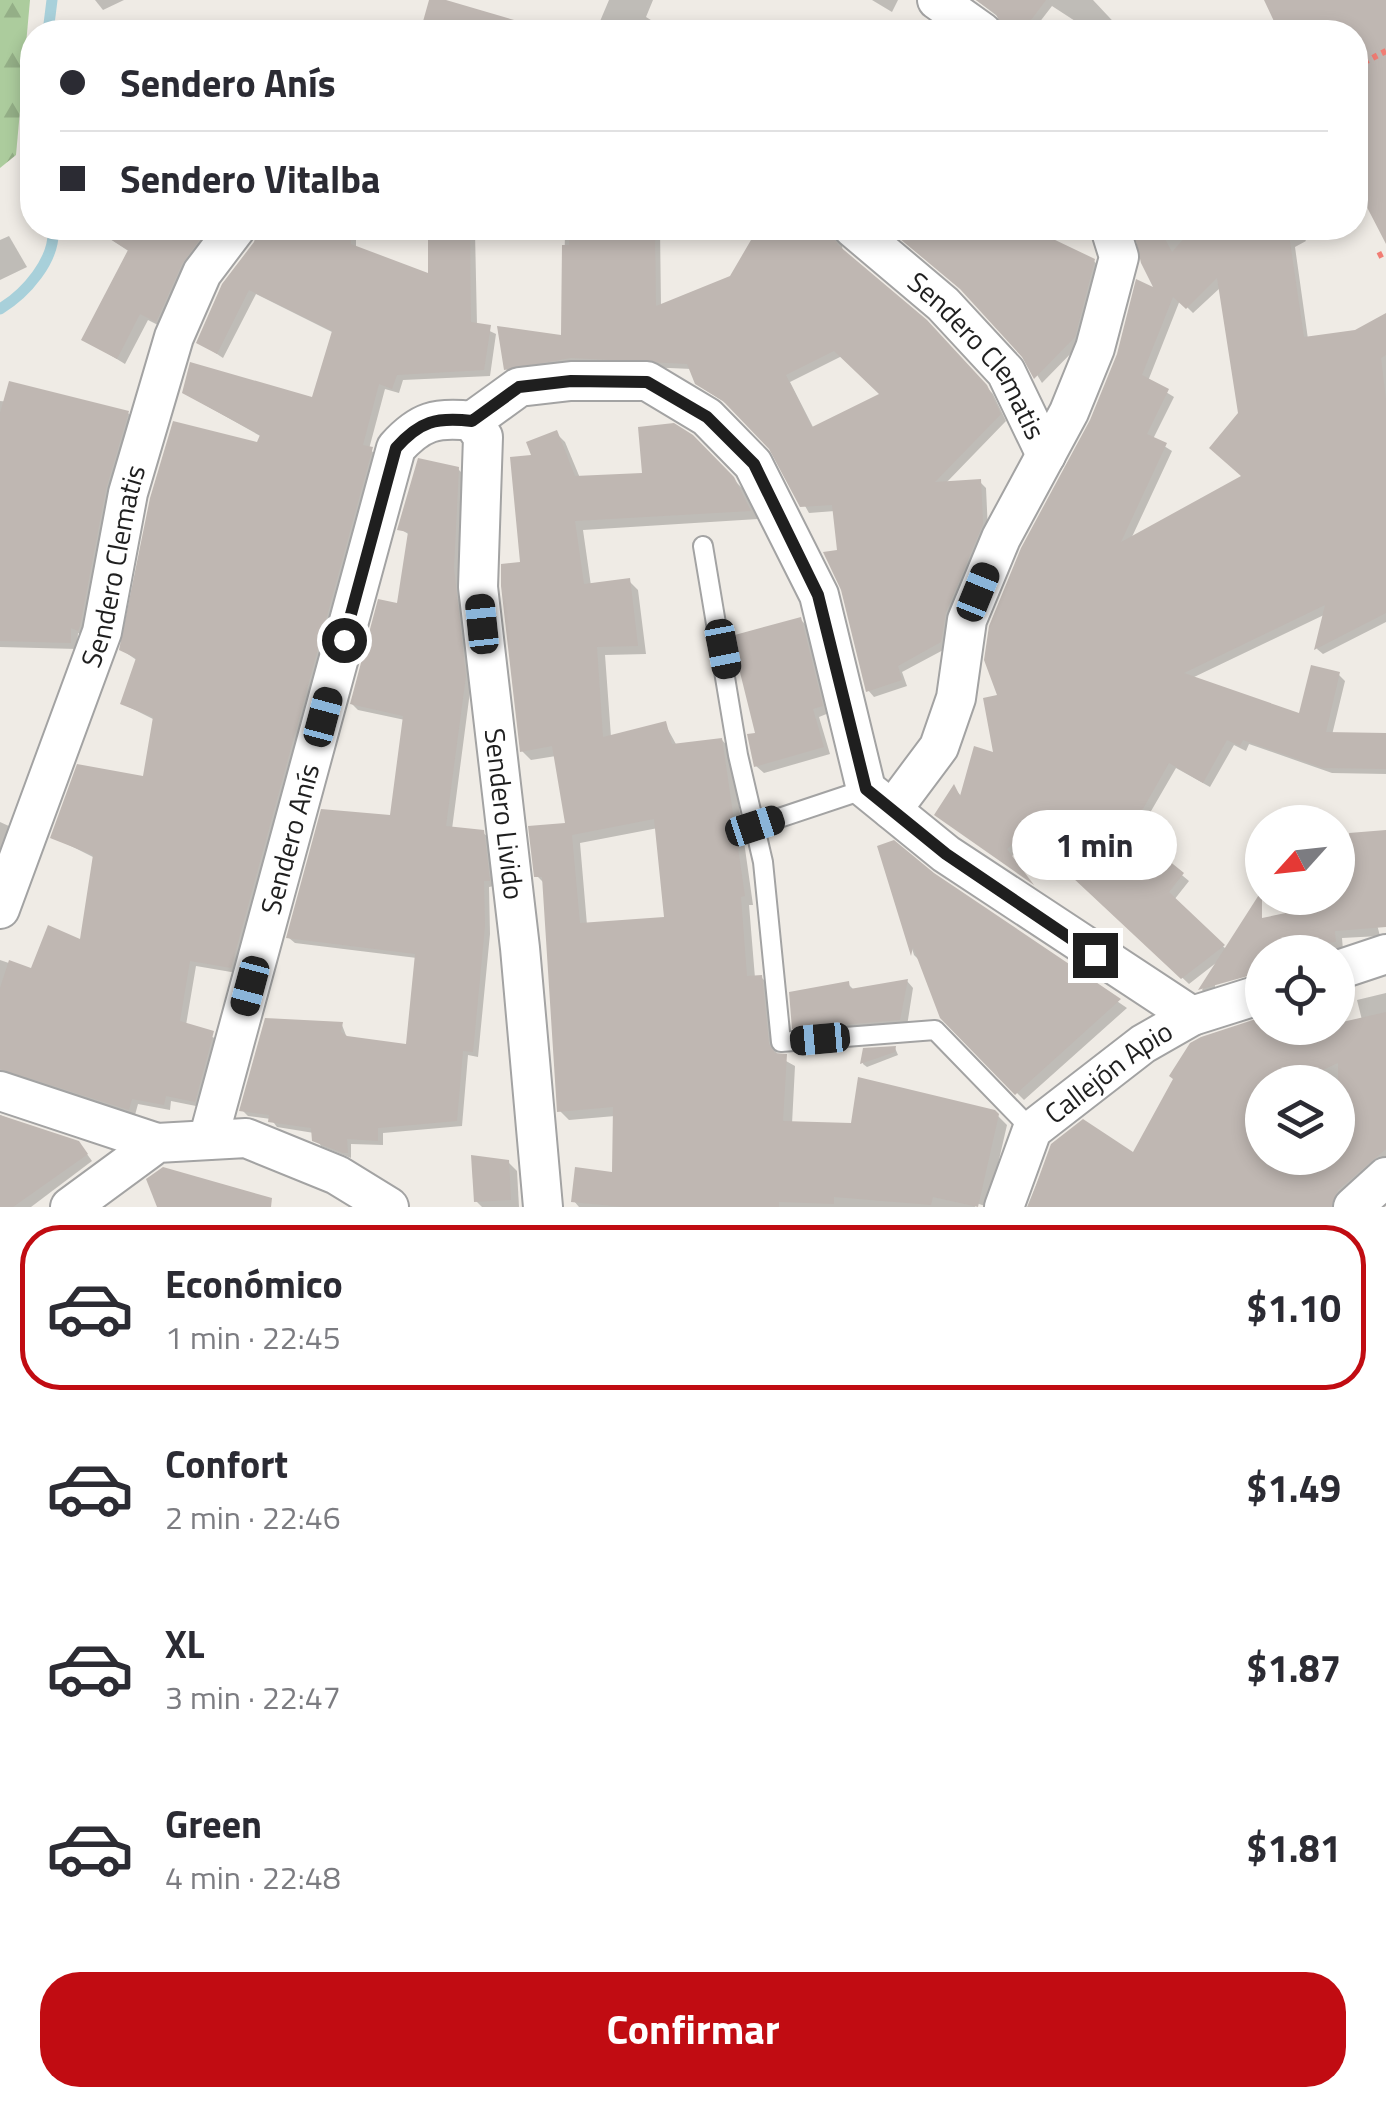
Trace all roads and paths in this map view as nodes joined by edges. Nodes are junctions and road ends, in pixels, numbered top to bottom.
1 (938, 0) edge
2 (966, 20) edge
3 (227, 240) edge
4 (867, 240) edge
5 (1114, 240) edge
6 (472, 421) junction
7 (1046, 455) junction
8 (704, 546) dead end
9 (879, 800) junction
10 (755, 826) junction
11 (0, 909) edge
12 (1386, 954) edge
13 (1355, 964) edge
14 (1245, 999) edge
15 (1192, 1016) junction
16 (0, 1090) edge
17 (1032, 1130) junction
18 (208, 1140) junction
19 (157, 1143) junction
20 (1386, 1176) edge
21 (70, 1207) edge
22 (389, 1207) edge
23 (543, 1207) edge
24 (1004, 1207) edge
25 (1354, 1207) edge

1 - 2 street
3 - 11 street, Sendero Clematis
4 - 7 street, Sendero Clematis
5 - 7 street
6 - 9 street
6 - 18 street, Sendero Anís
6 - 23 street, Sendero Livido
7 - 9 street
8 - 10 lane
9 - 10 lane
9 - 15 street
10 - 17 lane
12 - 13 street
14 - 15 street, Callejón Apio
15 - 17 street, Callejón Apio
16 - 19 street
17 - 24 street, Callejón Apio
18 - 19 street
18 - 22 street
19 - 21 street
20 - 25 street

